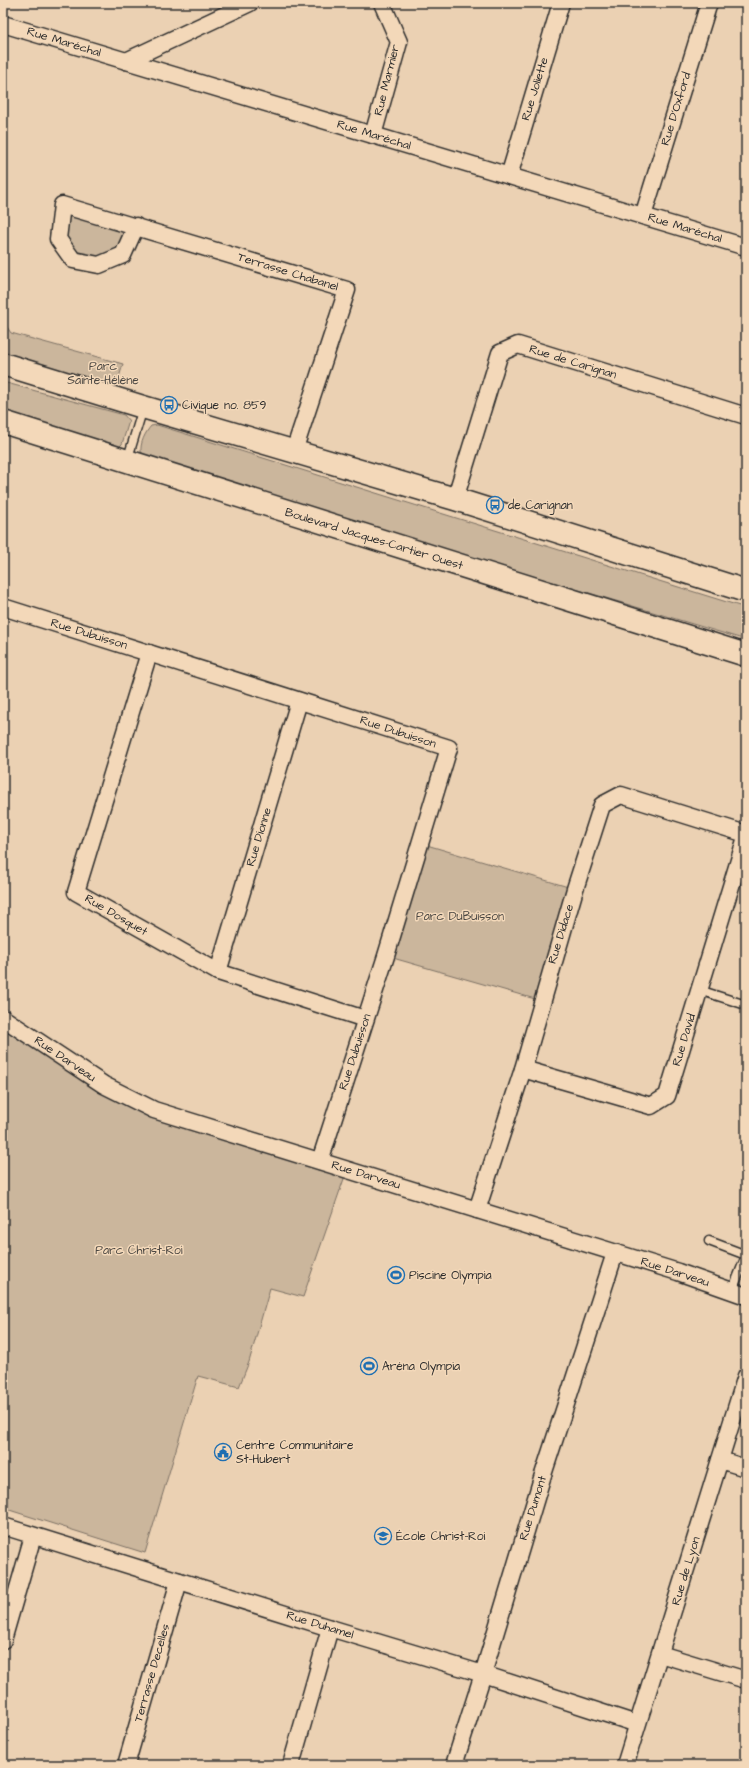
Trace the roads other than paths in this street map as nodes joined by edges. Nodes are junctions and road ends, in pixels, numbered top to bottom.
1 (250, 3) edge
2 (382, 3) edge
3 (561, 3) edge
4 (709, 3) edge
5 (3, 24) edge
6 (126, 61) junction
7 (373, 135) junction
8 (509, 176) junction
9 (643, 216) junction
10 (136, 226) junction
11 (746, 247) edge
12 (3, 364) edge
13 (143, 407) junction
14 (746, 416) edge
15 (3, 422) edge
16 (294, 451) junction
17 (127, 461) junction
18 (455, 499) junction
19 (746, 591) edge
20 (3, 607) edge
21 (149, 653) junction
22 (746, 655) edge
23 (299, 701) junction
24 (746, 834) edge
25 (746, 837) edge
26 (218, 972) junction
27 (699, 990) junction
28 (746, 1005) edge
29 (3, 1018) edge
30 (365, 1019) junction
31 (523, 1070) junction
32 (320, 1161) junction
33 (477, 1210) junction
34 (709, 1241) dead end
35 (615, 1253) junction
36 (746, 1256) edge
37 (739, 1294) edge
38 (746, 1376) edge
39 (720, 1460) junction
40 (746, 1468) edge
41 (3, 1526) edge
42 (33, 1536) junction
43 (179, 1580) junction
44 (330, 1628) junction
45 (3, 1640) edge
46 (660, 1654) junction
47 (483, 1674) junction
48 (746, 1680) edge
49 (638, 1724) junction
50 (126, 1765) edge
51 (291, 1765) edge
52 (454, 1765) edge
53 (625, 1765) edge

1 - 6 street
2 - 7 street, Rue Marmier
3 - 8 street, Rue Joliette
4 - 9 street, Rue D'Oxford
5 - 6 street, Rue Maréchal
6 - 7 street, Rue Maréchal
7 - 8 street, Rue Maréchal
8 - 9 street, Rue Maréchal
9 - 11 street, Rue Maréchal
10 - 10 street, Terrasse Chabanel
10 - 16 street, Terrasse Chabanel
12 - 13 main road
13 - 16 main road
13 - 17 lane
14 - 18 street, Rue de Carignan
15 - 17 main road, Boulevard Jacques-Cartier Ouest
16 - 18 main road
17 - 22 main road, Boulevard Jacques-Cartier Ouest
18 - 19 main road
20 - 21 street, Rue Dubuisson
21 - 23 street, Rue Dubuisson
21 - 26 street, Rue Dosquet
23 - 26 street, Rue Dionne
23 - 30 street, Rue Dubuisson
24 - 31 street, Rue Didace
25 - 27 street, Rue David
26 - 30 street, Rue Dosquet
27 - 28 lane
27 - 31 street, Rue David
29 - 32 street, Rue Darveau
30 - 32 street, Rue Dubuisson
31 - 33 street, Rue Didace
32 - 33 street, Rue Darveau
33 - 35 street, Rue Darveau
34 - 36 lane
35 - 37 street, Rue Darveau
35 - 47 street, Rue Dumont
36 - 37 lane
38 - 39 street, Rue de Lyon
39 - 40 street
39 - 46 street, Rue de Lyon
41 - 42 street, Rue Duhamel
42 - 43 street, Rue Duhamel
42 - 45 street
43 - 44 street, Rue Duhamel
43 - 50 street, Terrasse Decelles
44 - 47 street, Rue Duhamel
44 - 51 street
46 - 48 street
46 - 49 street, Rue de Lyon
47 - 49 street, Rue Duhamel
47 - 52 street, Rue Dumont
49 - 53 street, Rue de Lyon

